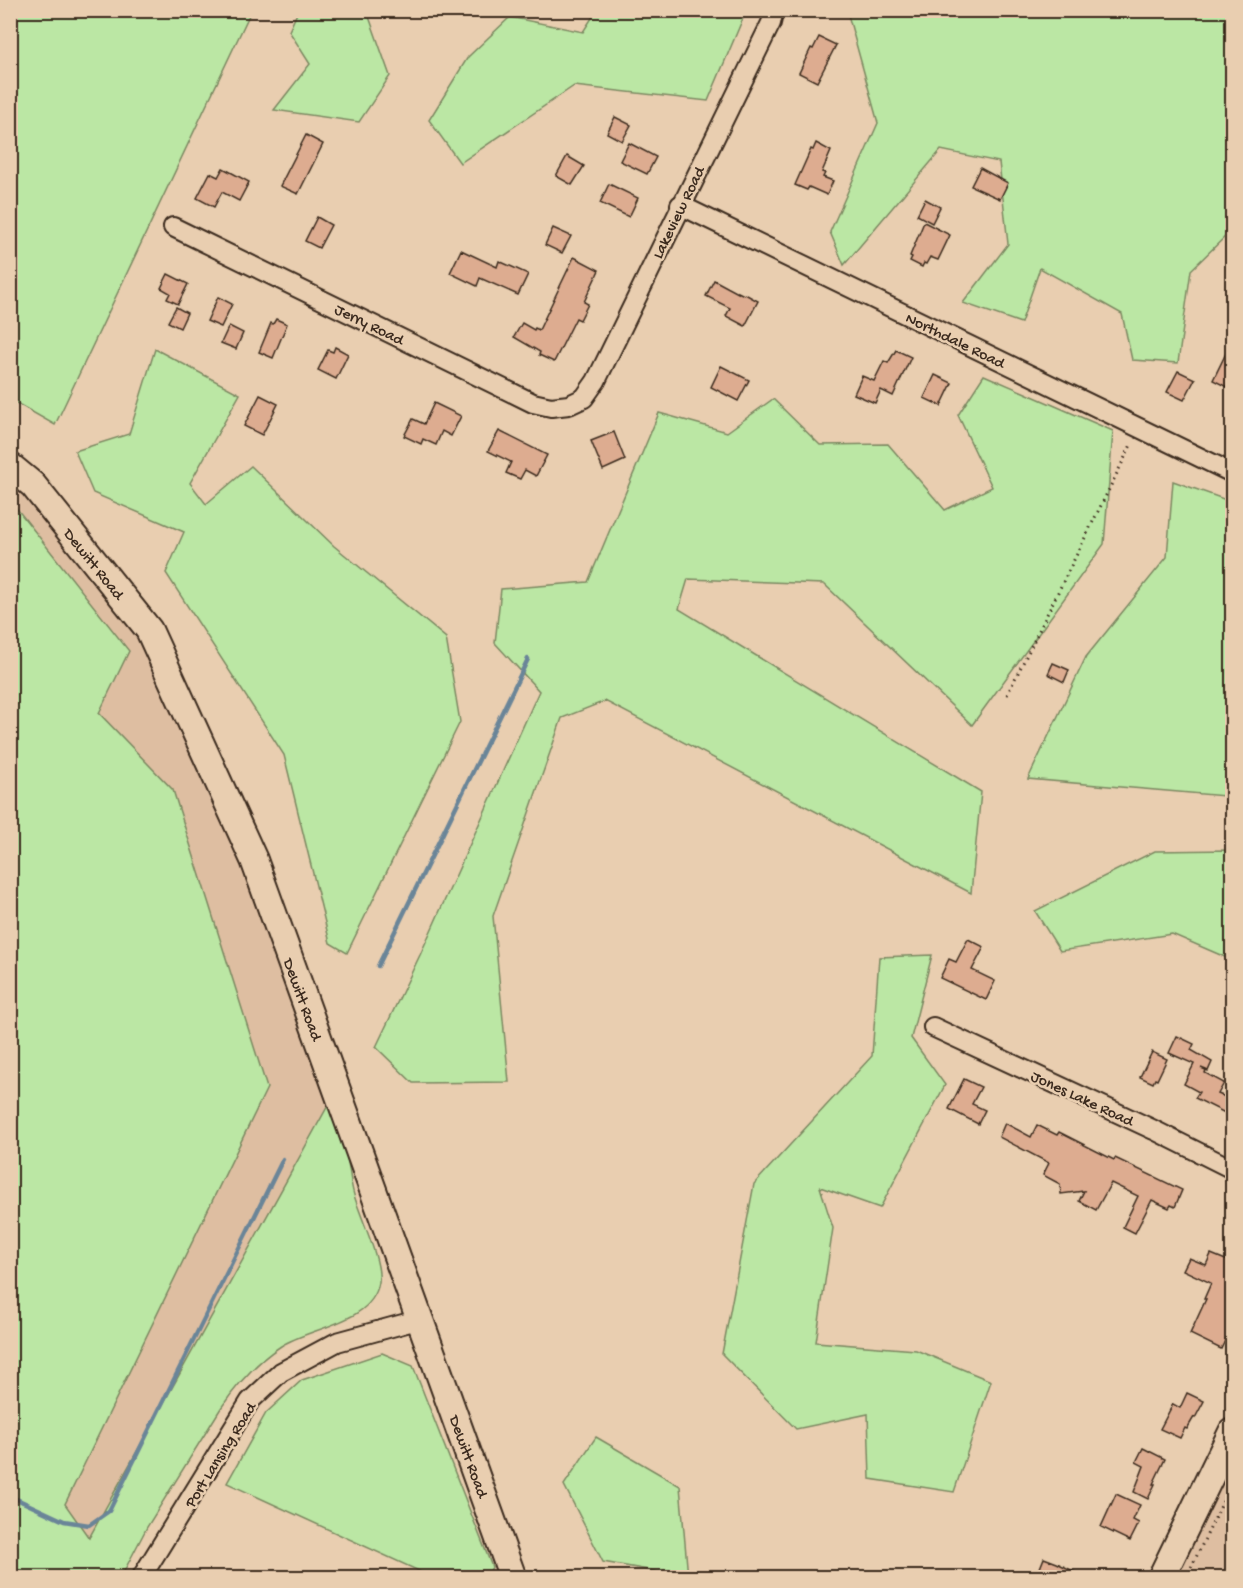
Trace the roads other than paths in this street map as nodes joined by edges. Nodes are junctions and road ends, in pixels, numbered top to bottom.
1 (774, 10) edge
2 (681, 205) junction
3 (173, 227) dead end
4 (569, 405) joint
5 (10, 466) edge
6 (1233, 473) edge
7 (933, 1027) dead end
8 (1233, 1169) edge
9 (421, 1319) junction
10 (1233, 1432) edge
11 (141, 1578) edge
12 (513, 1578) edge
13 (1161, 1578) edge

1 - 2 street, Lakeview Road
2 - 4 street, Lakeview Road
2 - 6 street, Northdale Road
3 - 4 street, Jerry Road
5 - 9 street, Dewitt Road
7 - 8 street, Jones Lake Road
9 - 11 street, Port Lansing Road
9 - 12 street, Dewitt Road
10 - 13 street

